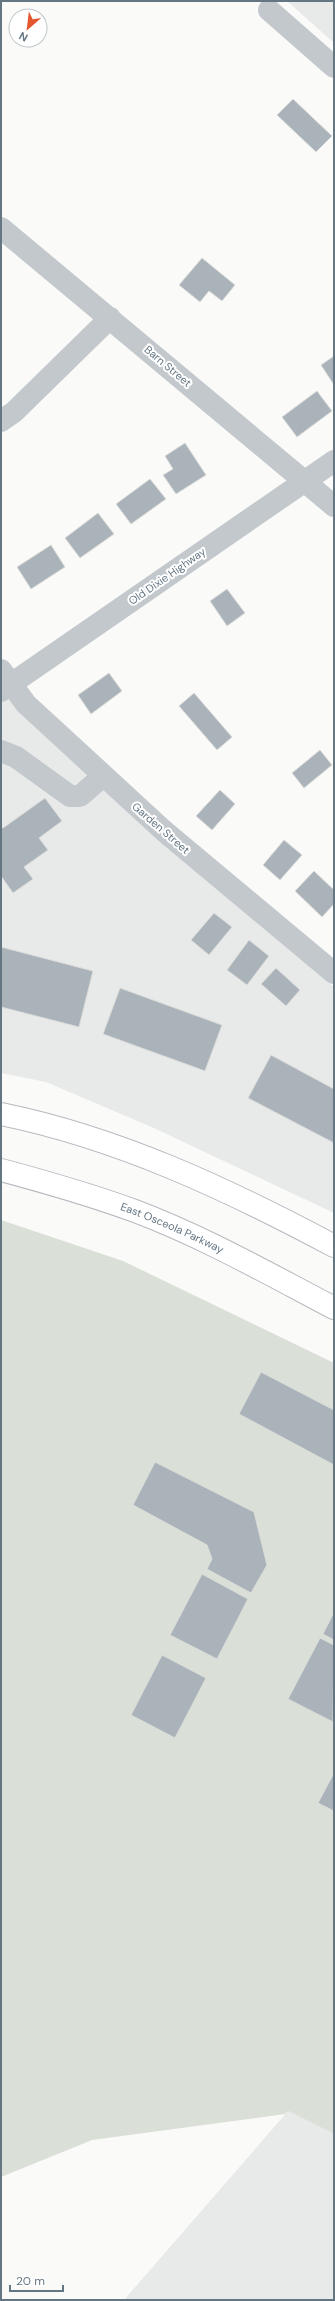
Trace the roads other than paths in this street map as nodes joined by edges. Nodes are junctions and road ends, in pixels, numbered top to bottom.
1 (269, 10) dead end
2 (334, 67) edge
3 (1, 228) edge
4 (110, 318) junction
5 (1, 421) edge
6 (334, 461) edge
7 (305, 481) junction
8 (334, 506) edge
9 (4, 682) edge
10 (1, 751) edge
11 (103, 776) junction
12 (334, 973) edge
13 (1, 1114) edge
14 (1, 1170) edge
15 (334, 1246) edge
16 (334, 1308) edge

1 - 2 street
3 - 4 street, Barn Street
4 - 5 street
4 - 7 street, Barn Street
6 - 7 street, Old Dixie Highway
7 - 8 street, Barn Street
7 - 9 street, Old Dixie Highway
9 - 11 street, Garden Street
10 - 11 street
11 - 12 street, Garden Street
13 - 15 main road
14 - 16 main road, East Osceola Parkway

